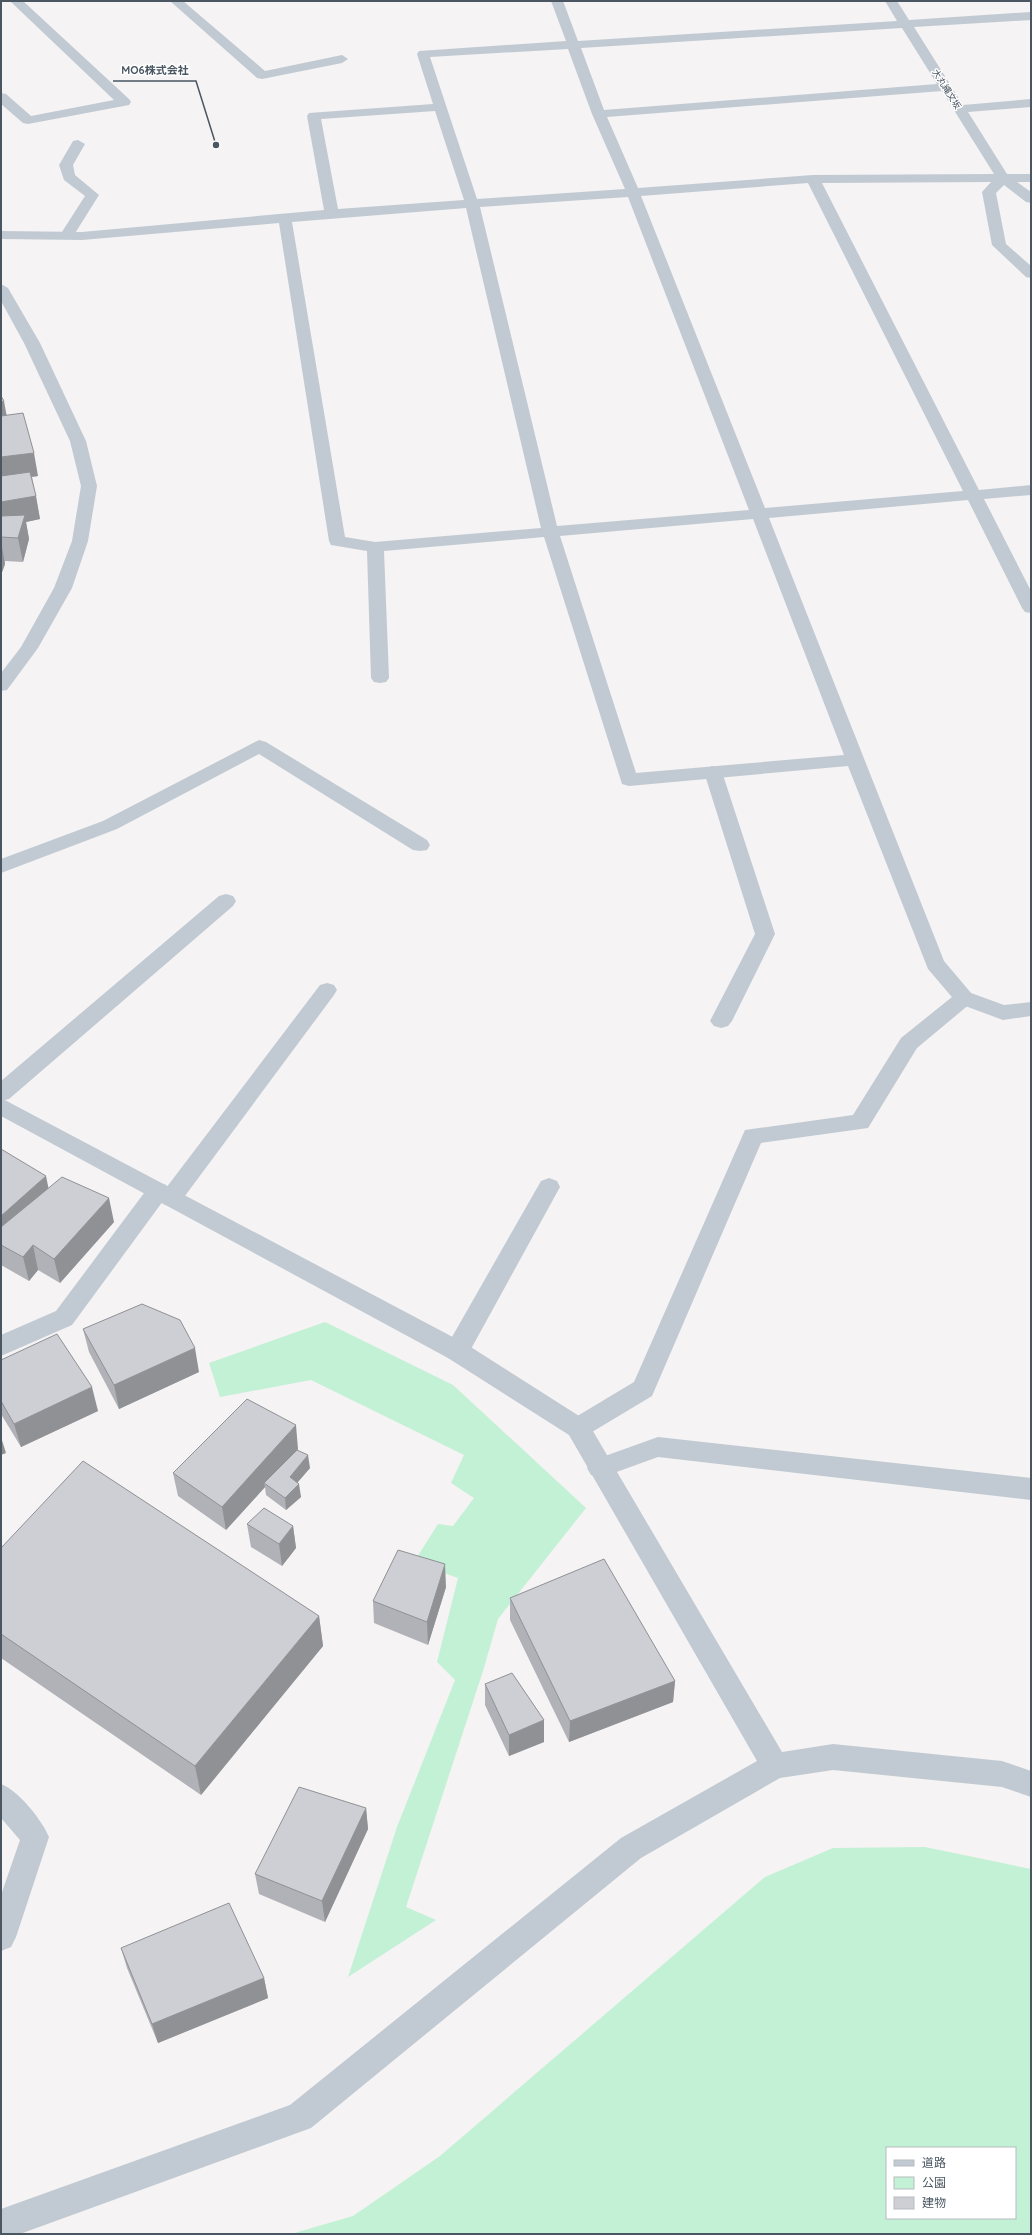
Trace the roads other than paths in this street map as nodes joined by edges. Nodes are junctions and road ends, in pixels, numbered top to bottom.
1 (16, 1) edge
2 (176, 1) edge
3 (557, 1) edge
4 (891, 1) edge
5 (1031, 16) edge
6 (907, 24) junction
7 (574, 44) junction
8 (342, 59) dead end
9 (946, 87) junction
10 (1, 97) edge
11 (1031, 104) edge
12 (440, 107) junction
13 (960, 109) junction
14 (599, 114) junction
15 (78, 144) dead end
16 (1003, 178) junction
17 (1031, 178) edge
18 (813, 179) junction
19 (633, 192) junction
20 (1031, 199) edge
21 (472, 204) junction
22 (332, 214) junction
23 (285, 219) junction
24 (1, 235) edge
25 (67, 235) junction
26 (1031, 274) edge
27 (1, 288) edge
28 (1031, 490) edge
29 (973, 496) junction
30 (759, 514) junction
31 (550, 531) junction
32 (375, 547) junction
33 (1031, 608) edge
34 (380, 678) dead end
35 (1, 686) edge
36 (855, 760) junction
37 (713, 772) junction
38 (420, 846) dead end
39 (1, 866) edge
40 (226, 901) dead end
41 (326, 990) dead end
42 (964, 998) junction
43 (1031, 1010) edge
44 (721, 1021) dead end
45 (2, 1105) edge
46 (549, 1187) dead end
47 (165, 1194) junction
48 (1, 1346) edge
49 (457, 1351) junction
50 (578, 1428) junction
51 (600, 1468) junction
52 (1031, 1489) edge
53 (775, 1766) junction
54 (1031, 1784) edge
55 (1, 1797) edge
56 (1, 1937) edge
57 (1, 2225) edge

1 - 10 street
2 - 8 street
3 - 7 street
4 - 6 street, 大丸縄文坂
5 - 6 street
6 - 7 street
6 - 9 street, 大丸縄文坂
7 - 12 street
7 - 14 street
9 - 13 street, 大丸縄文坂
9 - 14 street
11 - 13 street
12 - 21 street
12 - 22 street
13 - 16 street, 大丸縄文坂
14 - 19 street
15 - 25 street
16 - 17 street
16 - 18 street
16 - 20 street, 大丸縄文坂
16 - 26 street
18 - 19 street
18 - 29 street
19 - 21 street
19 - 30 street
21 - 22 street
21 - 31 street
22 - 23 street
23 - 25 street
23 - 32 street
24 - 25 street
27 - 35 street
28 - 29 street
29 - 30 street
29 - 33 street
30 - 31 street
30 - 36 street
31 - 32 street
31 - 37 street
32 - 34 street
36 - 37 street
36 - 42 street
37 - 44 street
38 - 39 street
40 - 45 street
41 - 47 street
42 - 43 street
42 - 50 street
45 - 47 street
46 - 49 street
47 - 48 street
47 - 49 street
49 - 50 street
50 - 51 street
51 - 52 street
51 - 53 street
53 - 54 street
53 - 57 street
55 - 56 street

